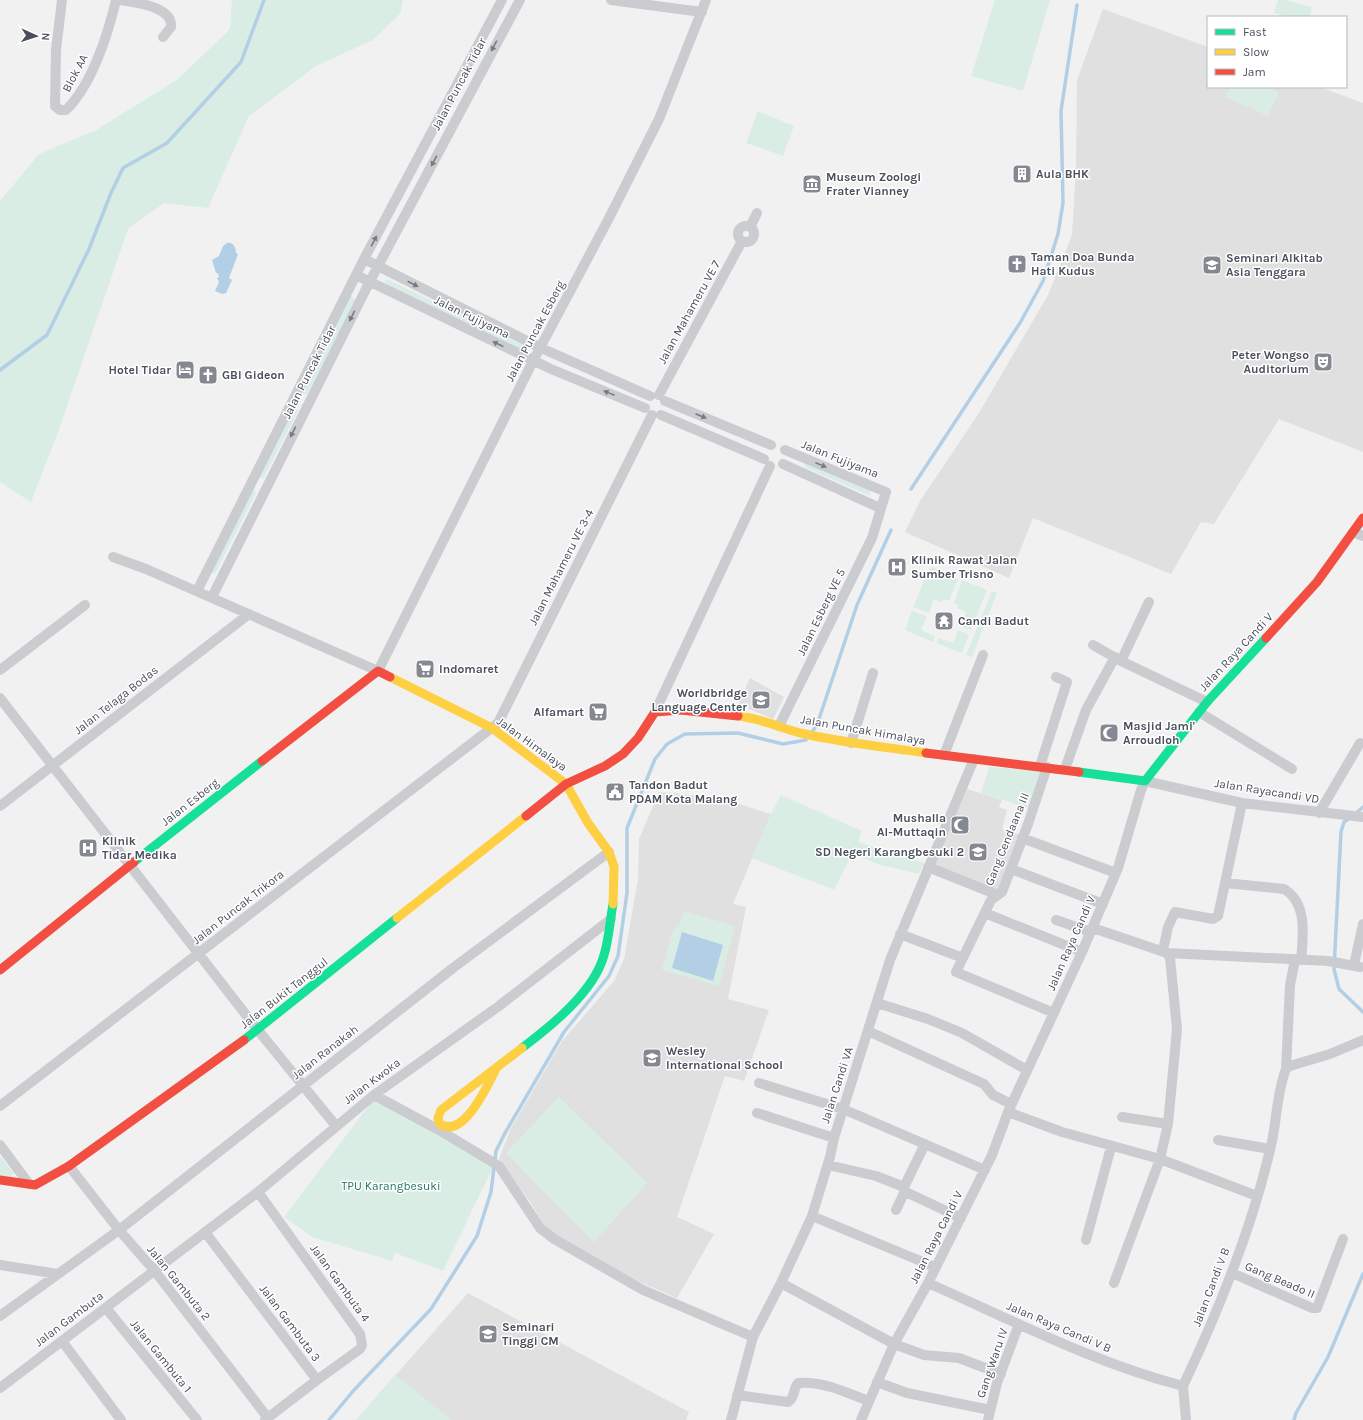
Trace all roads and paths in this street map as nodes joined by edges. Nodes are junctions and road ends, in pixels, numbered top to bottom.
1 (62, 0) edge
2 (118, 0) edge
3 (520, 0) edge
4 (611, 0) edge
5 (706, 0) edge
6 (498, 1) edge
7 (513, 12) junction
8 (702, 12) junction
9 (164, 37) dead end
10 (757, 213) dead end
11 (364, 259) junction
12 (378, 266) junction
13 (356, 275) junction
14 (370, 281) junction
15 (541, 348) junction
16 (533, 361) junction
17 (658, 397) junction
18 (292, 398) junction
19 (307, 405) junction
20 (652, 413) junction
21 (771, 445) junction
22 (785, 450) junction
23 (767, 463) junction
24 (783, 464) junction
25 (252, 480) junction
26 (266, 487) junction
27 (886, 492) joint
28 (880, 508) junction
29 (1363, 518) edge
30 (1353, 532) junction
31 (1363, 536) edge
32 (113, 557) dead end
33 (197, 591) junction
34 (212, 597) junction
35 (1149, 602) dead end
36 (85, 606) dead end
37 (248, 614) junction
38 (1093, 646) dead end
39 (984, 655) dead end
40 (1118, 659) junction
41 (0, 670) edge
42 (378, 671) junction
43 (873, 673) dead end
44 (1056, 676) dead end
45 (0, 698) edge
46 (1207, 702) junction
47 (655, 712) junction
48 (1199, 712) junction
49 (779, 726) junction
50 (492, 728) junction
51 (851, 742) junction
52 (1360, 743) dead end
53 (944, 755) junction
54 (974, 759) junction
55 (52, 766) junction
56 (1044, 767) junction
57 (1292, 769) dead end
58 (1065, 770) junction
59 (1145, 781) junction
60 (566, 784) junction
61 (1242, 803) junction
62 (0, 806) edge
63 (1319, 813) junction
64 (1363, 817) edge
65 (1022, 838) junction
66 (609, 852) junction
67 (130, 865) junction
68 (928, 867) junction
69 (1011, 869) junction
70 (1116, 873) junction
71 (1225, 883) junction
72 (998, 895) junction
73 (1103, 904) junction
74 (985, 913) junction
75 (611, 919) junction
76 (1056, 920) dead end
77 (1363, 924) edge
78 (1092, 930) junction
79 (900, 934) junction
80 (1165, 951) junction
81 (1082, 952) junction
82 (199, 954) junction
83 (963, 958) junction
84 (1298, 960) junction
85 (0, 970) edge
86 (877, 1003) junction
87 (1054, 1013) junction
88 (258, 1030) junction
89 (868, 1031) junction
90 (1363, 1040) edge
91 (497, 1067) junction
92 (1286, 1069) junction
93 (1027, 1070) junction
94 (759, 1083) dead end
95 (303, 1086) junction
96 (374, 1095) junction
97 (0, 1106) edge
98 (1010, 1108) junction
99 (843, 1109) junction
100 (758, 1113) dead end
101 (1122, 1118) dead end
102 (1168, 1124) junction
103 (336, 1126) junction
104 (834, 1138) junction
105 (1218, 1140) dead end
106 (925, 1144) junction
107 (0, 1145) edge
108 (1111, 1146) junction
109 (1270, 1149) junction
110 (1160, 1159) junction
111 (828, 1165) junction
112 (69, 1166) junction
113 (984, 1170) junction
114 (0, 1180) edge
115 (29, 1184) junction
116 (905, 1189) junction
117 (258, 1192) junction
118 (1257, 1196) junction
119 (896, 1210) dead end
120 (812, 1216) junction
121 (961, 1218) junction
122 (119, 1230) junction
123 (205, 1232) junction
124 (1344, 1239) dead end
125 (1086, 1240) dead end
126 (0, 1265) edge
127 (936, 1267) junction
128 (154, 1270) junction
129 (1232, 1273) junction
130 (58, 1274) junction
131 (781, 1283) junction
132 (1114, 1283) dead end
133 (928, 1284) junction
134 (106, 1308) junction
135 (0, 1316) edge
136 (1019, 1324) junction
137 (753, 1337) junction
138 (62, 1341) junction
139 (894, 1344) junction
140 (1001, 1374) junction
141 (317, 1380) junction
142 (877, 1382) junction
143 (1183, 1386) junction
144 (0, 1388) edge
145 (737, 1395) junction
146 (868, 1401) junction
147 (989, 1415) edge
148 (266, 1419) edge
149 (1188, 1419) edge
150 (121, 1420) edge
151 (197, 1420) edge
152 (731, 1420) edge
153 (861, 1420) edge

1 - 2 street, Blok AA
2 - 9 street
3 - 7 street, Jalan Puncak Tidar
4 - 8 street
5 - 8 street, Jalan Puncak Esberg
6 - 7 street
11 -> 6 street, Jalan Puncak Tidar
7 -> 12 street, Jalan Puncak Tidar
8 - 15 street, Jalan Puncak Esberg
10 - 17 street, Jalan Mahameru VE 7
11 - 12 street, Jalan Fujiyama
11 - 13 street, Jalan Puncak Tidar
12 - 14 street, Jalan Puncak Tidar
12 -> 15 street, Jalan Fujiyama
13 - 14 street, Jalan Fujiyama
13 - 18 street, Jalan Puncak Tidar
16 -> 14 street, Jalan Fujiyama
14 -> 19 street, Jalan Puncak Tidar
15 - 16 street, Jalan Puncak Esberg
15 - 17 street, Jalan Fujiyama
20 -> 16 street, Jalan Fujiyama
16 - 42 street, Jalan Puncak Esberg
17 - 20 street
17 - 20 street
17 -> 21 street, Jalan Fujiyama
18 - 19 street
18 - 25 street, Jalan Puncak Tidar
19 -> 26 street, Jalan Puncak Tidar
20 - 23 street, Jalan Fujiyama
20 - 50 street, Jalan Mahameru VE 3-4
21 - 22 street
21 - 23 street
22 - 24 street
22 -> 27 street, Jalan Fujiyama
23 - 24 street
23 - 47 street
24 - 28 street
25 - 26 street
25 - 33 street, Jalan Puncak Tidar
26 - 34 street, Jalan Puncak Tidar
27 - 28 street, Jalan Esberg VE 5
28 - 49 street, Jalan Esberg VE 5
29 - 30 street, Jalan Raya Candi V
30 - 31 street
30 - 46 street, Jalan Raya Candi V
32 - 33 street
33 - 34 street
34 - 37 street
35 - 40 street
36 - 41 street
37 - 42 street
37 - 55 street, Jalan Telaga Bodas
38 - 40 street
39 - 53 street
40 - 46 street
40 - 58 street
42 - 50 street, Jalan Himalaya
42 - 67 street, Jalan Esberg
43 - 51 street
44 - 56 street, Gang Cendaana III
45 - 55 street
46 - 48 street, Jalan Raya Candi V
47 - 49 street, Jalan Puncak Himalaya
47 - 60 street, Jalan Himalaya
48 - 57 street
48 - 59 street, Jalan Raya Candi V
49 - 51 street, Jalan Puncak Himalaya
50 - 60 street, Jalan Himalaya
50 - 82 street, Jalan Puncak Trikora
51 - 53 street, Jalan Puncak Himalaya
52 - 63 street
53 - 54 street, Jalan Puncak Himalaya
54 - 56 street, Jalan Puncak Himalaya
54 - 68 street, Jalan Candi VA
55 - 62 street, Jalan Telaga Bodas
55 - 67 street
56 - 58 street, Jalan Puncak Himalaya
56 - 65 street, Gang Cendaana III
58 - 59 street, Jalan Puncak Himalaya
59 - 61 street, Jalan Rayacandi VD
59 - 70 street, Jalan Raya Candi V
60 - 66 street
60 - 88 street, Jalan Bukit Tanggul
61 - 63 street, Jalan Rayacandi VD
61 - 71 street
63 - 64 street, Jalan Rayacandi VD
65 - 69 street, Gang Cendaana III
65 - 70 street
66 - 75 street
66 - 95 street, Jalan Ranakah
67 - 82 street
67 - 85 street, Jalan Esberg
68 - 72 street
68 - 79 street, Jalan Candi VA
69 - 72 street, Gang Cendaana III
69 - 73 street
70 - 73 street, Jalan Raya Candi V
71 - 80 street
71 - 84 street, Jalan Candi V B
72 - 74 street, Gang Cendaana III
73 - 78 street, Jalan Raya Candi V
74 - 81 street
74 - 83 street, Gang Cendaana III
75 - 91 street
75 - 96 street, Jalan Kwoka
76 - 78 street
77 - 84 street
78 - 80 street
78 - 81 street, Jalan Raya Candi V
79 - 83 street
79 - 86 street, Jalan Candi VA
80 - 84 street
80 - 102 street
81 - 87 street, Jalan Raya Candi V
82 - 88 street
82 - 97 street, Jalan Puncak Trikora
83 - 87 street, Gang Cendaana III
84 - 92 street, Jalan Candi V B
86 - 89 street, Jalan Candi VA
86 - 93 street
87 - 93 street, Jalan Raya Candi V
88 - 95 street
88 - 112 street, Jalan Bukit Tanggul
89 - 98 street
89 - 99 street, Jalan Candi VA
90 - 92 street
91 - 91 street
92 - 109 street, Jalan Candi V B
93 - 98 street, Jalan Raya Candi V
94 - 99 street
95 - 103 street
95 - 122 street, Jalan Ranakah
96 - 103 street, Jalan Kwoka
96 - 137 street
98 - 108 street
98 - 113 street, Jalan Raya Candi V
99 - 104 street, Jalan Candi VA
99 - 106 street
100 - 104 street
101 - 102 street
102 - 110 street
103 - 117 street, Jalan Kwoka
104 - 111 street, Jalan Candi VA
105 - 109 street
106 - 113 street
106 - 116 street
107 - 115 street
108 - 110 street
108 - 125 street
109 - 118 street, Jalan Candi V B
110 - 118 street
110 - 132 street
111 - 116 street
111 - 120 street, Jalan Candi VA
112 - 115 street, Jalan Bukit Tanggul
112 - 122 street, Jalan Gambuta 2
113 - 121 street, Jalan Raya Candi V
114 - 115 street, Jalan Bukit Tanggul
116 - 119 street
116 - 121 street
117 - 123 street, Jalan Kwoka
117 - 141 street, Jalan Gambuta 4
118 - 129 street, Jalan Candi V B
120 - 127 street
120 - 131 street, Jalan Candi VA
121 - 127 street, Jalan Raya Candi V
122 - 128 street, Jalan Gambuta 2
122 - 130 street, Jalan Ranakah
123 - 128 street, Jalan Kwoka
123 - 141 street, Jalan Gambuta 3
124 - 129 street, Gang Beado II
126 - 130 street
127 - 133 street, Jalan Raya Candi V
128 - 134 street, Jalan Gambuta
128 - 148 street, Jalan Gambuta 2
129 - 143 street, Jalan Candi V B
130 - 135 street, Jalan Ranakah
131 - 137 street, Jalan Candi VA
131 - 139 street
133 - 136 street, Jalan Raya Candi V B
133 - 139 street, Jalan Raya Candi V
134 - 138 street, Jalan Gambuta
134 - 151 street, Jalan Gambuta 1
136 - 140 street, Gang Waru IV
136 - 143 street, Jalan Raya Candi V B
137 - 145 street, Jalan Candi VA
138 - 144 street, Jalan Gambuta
138 - 150 street
139 - 140 street
139 - 142 street, Jalan Raya Candi V
140 - 147 street, Gang Waru IV
141 - 148 street, Jalan Gambuta 3
142 - 146 street, Jalan Raya Candi V
142 - 147 street
143 - 149 street
145 - 146 street
145 - 152 street, Jalan Candi VA
146 - 153 street, Jalan Raya Candi V

